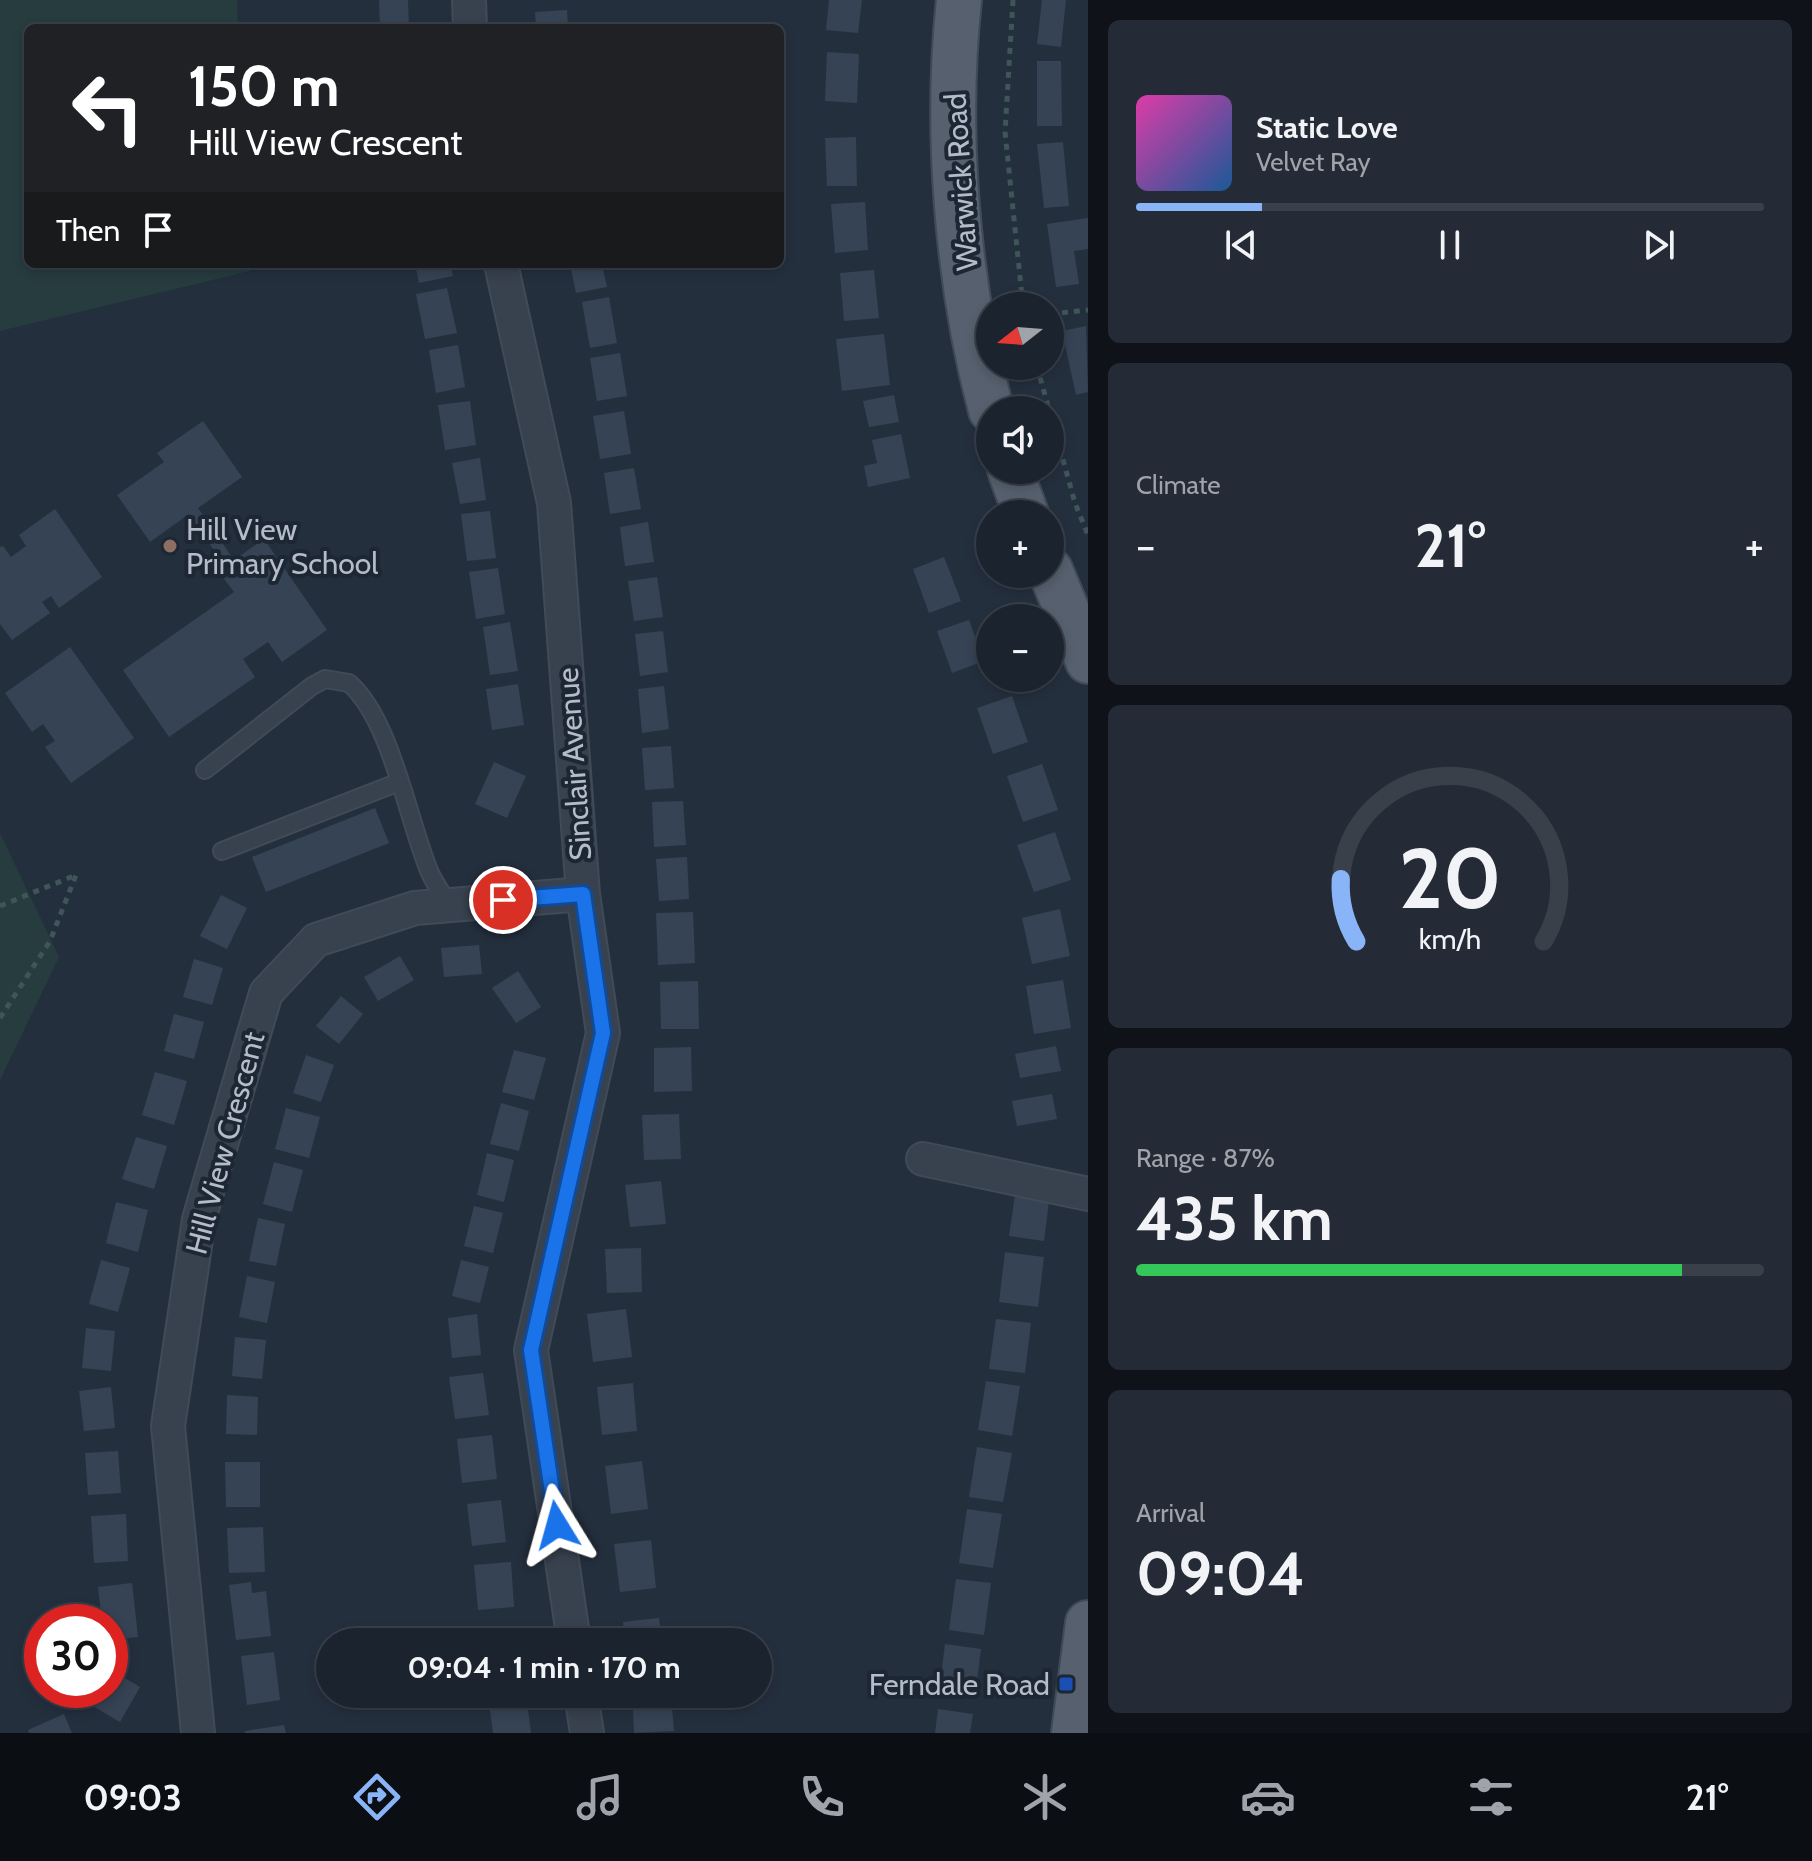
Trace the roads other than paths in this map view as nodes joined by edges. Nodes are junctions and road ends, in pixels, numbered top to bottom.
1 (469, 0) edge
2 (959, 0) edge
3 (470, 24) edge
4 (502, 268) edge
5 (988, 396) edge
6 (1058, 588) edge
7 (1088, 661) edge
8 (205, 770) dead end
9 (399, 782) junction
10 (222, 851) dead end
11 (583, 894) junction
12 (449, 905) junction
13 (923, 1159) dead end
14 (1088, 1194) edge
15 (1088, 1623) edge
16 (572, 1628) edge
17 (583, 1708) edge
18 (198, 1733) edge
19 (587, 1733) edge
20 (1074, 1733) edge

1 - 3 street
2 - 5 main road, Warwick Road
4 - 11 street, Sinclair Avenue
6 - 7 main road
8 - 9 lane
9 - 10 lane
9 - 12 lane
11 - 12 street, Hill View Crescent
11 - 16 street, Sinclair Avenue
12 - 18 street, Hill View Crescent
13 - 14 street
15 - 20 main road
17 - 19 street

